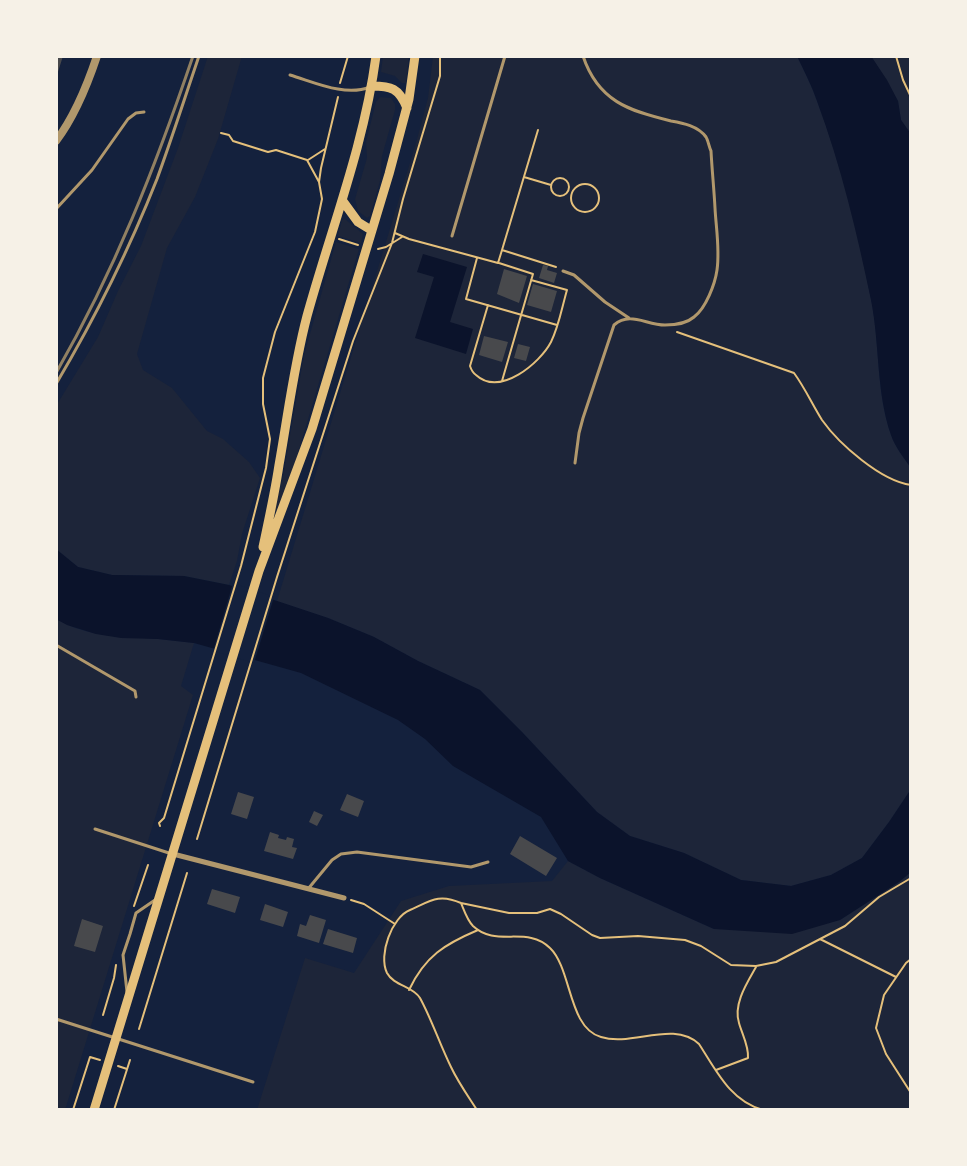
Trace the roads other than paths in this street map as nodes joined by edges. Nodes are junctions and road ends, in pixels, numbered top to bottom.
1 (96, 56) edge
2 (199, 56) edge
3 (376, 56) edge
4 (415, 56) edge
5 (506, 56) edge
6 (583, 56) edge
7 (290, 75) dead end
8 (372, 86) junction
9 (407, 108) junction
10 (144, 112) dead end
11 (56, 141) edge
12 (342, 200) junction
13 (56, 209) edge
14 (371, 230) junction
15 (452, 236) dead end
16 (563, 271) road end
17 (630, 318) junction
18 (56, 384) edge
19 (575, 463) dead end
20 (258, 571) junction
21 (56, 644) edge
22 (136, 697) dead end
23 (95, 830) dead end
24 (173, 854) junction
25 (488, 862) dead end
26 (307, 889) junction
27 (160, 897) junction
28 (344, 898) road end
29 (127, 1002) junction
30 (56, 1019) edge
31 (116, 1039) junction
32 (253, 1082) dead end
33 (94, 1110) edge

1 - 11 street
2 - 18 lane
3 - 8 main road
4 - 9 main road
5 - 15 lane
6 - 17 lane
7 - 8 lane
8 - 9 main road
8 - 12 main road
9 - 14 main road
10 - 13 lane
12 - 14 main road
12 - 20 main road
14 - 20 main road
16 - 17 lane
17 - 19 lane
20 - 24 main road
21 - 22 lane
23 - 24 lane
24 - 26 street
24 - 27 main road
25 - 26 lane
26 - 28 street
27 - 29 main road
27 - 29 lane
29 - 31 main road
30 - 31 lane
31 - 32 lane
31 - 33 main road

